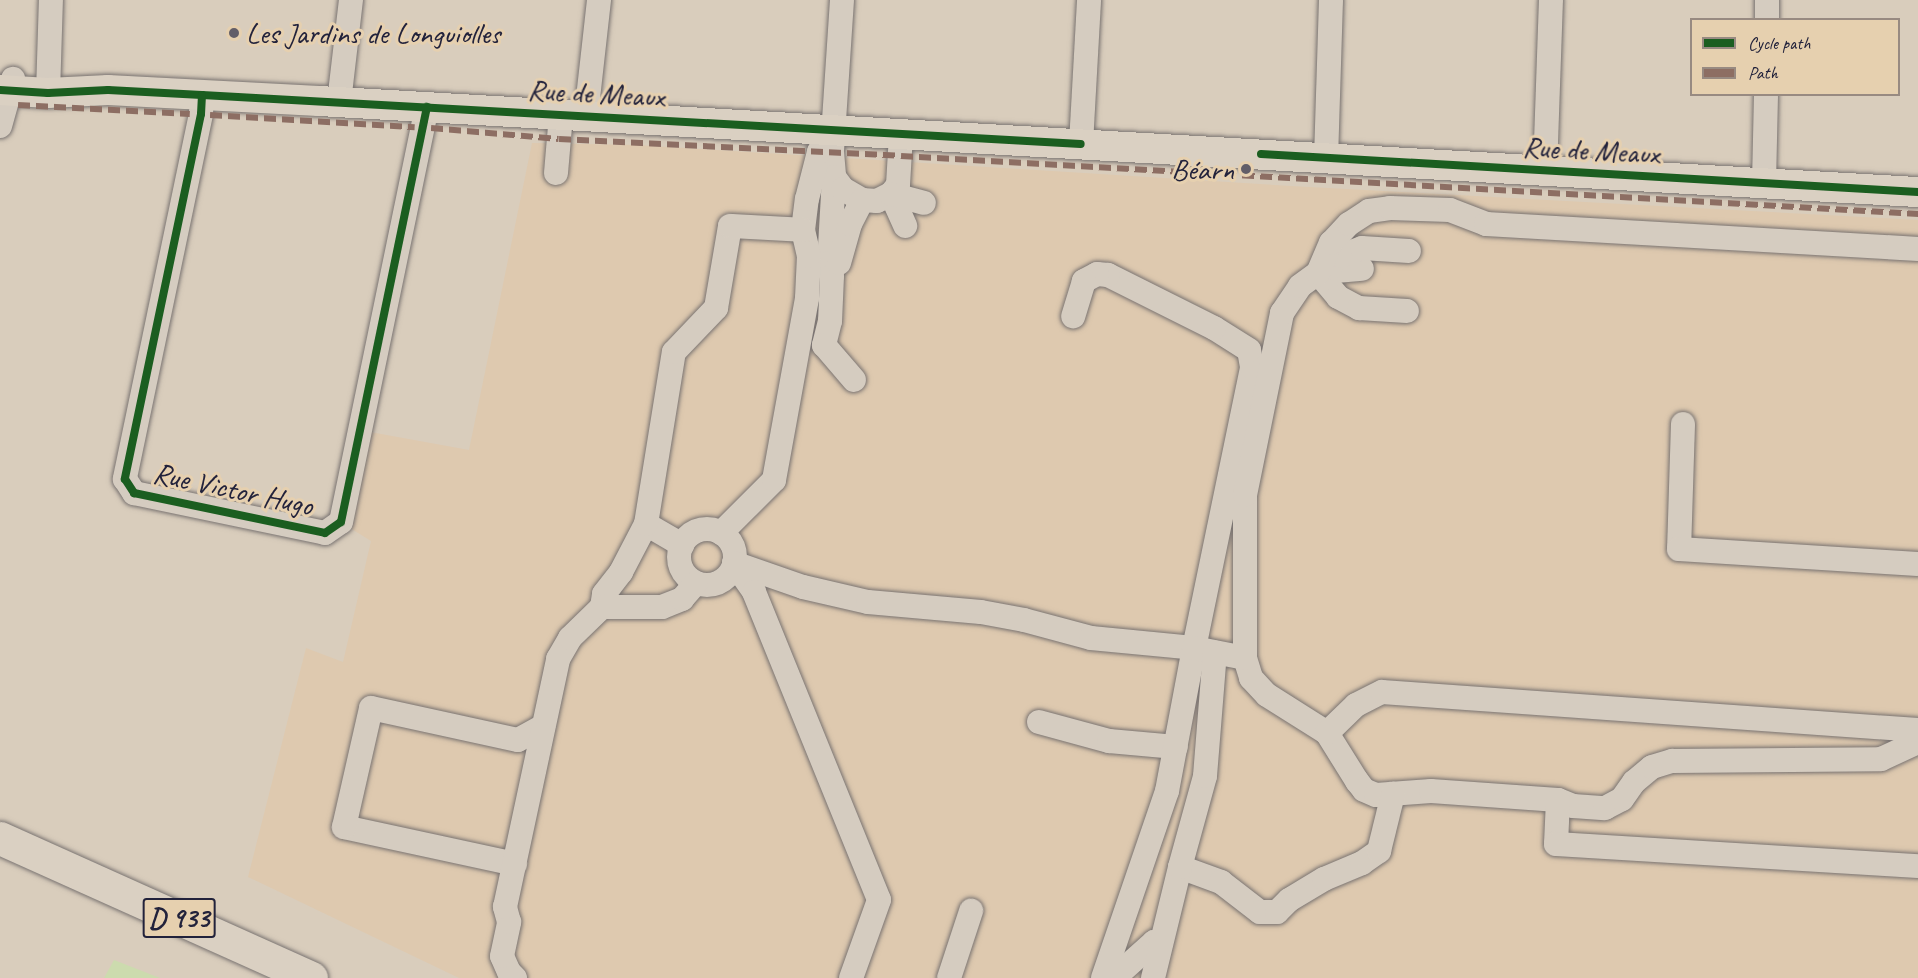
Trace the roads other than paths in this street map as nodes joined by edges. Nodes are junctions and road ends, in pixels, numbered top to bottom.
1 (51, 0) edge
2 (351, 0) edge
3 (599, 0) edge
4 (842, 0) edge
5 (1089, 0) edge
6 (1331, 0) edge
7 (1551, 0) edge
8 (1767, 0) edge
9 (1767, 18) edge
10 (6, 85) edge
11 (49, 87) junction
12 (202, 95) junction
13 (1766, 96) edge
14 (339, 102) junction
15 (427, 107) junction
16 (574, 115) junction
17 (0, 126) edge
18 (833, 131) junction
19 (901, 134) junction
20 (1081, 144) junction
21 (1326, 159) junction
22 (1545, 171) junction
23 (556, 173) dead end
24 (834, 177) junction
25 (1764, 183) junction
26 (894, 190) junction
27 (1918, 192) edge
28 (925, 196) dead end
29 (862, 200) junction
30 (905, 226) dead end
31 (803, 230) junction
32 (1918, 249) edge
33 (1409, 251) dead end
34 (1318, 273) junction
35 (832, 276) junction
36 (1361, 279) dead end
37 (1407, 311) dead end
38 (833, 316) junction
39 (1073, 316) dead end
40 (846, 354) dead end
41 (854, 380) dead end
42 (1683, 424) dead end
43 (646, 524) junction
44 (720, 533) junction
45 (682, 545) junction
46 (734, 563) junction
47 (1918, 564) edge
48 (696, 584) junction
49 (602, 607) junction
50 (1204, 650) junction
51 (1245, 658) junction
52 (1039, 722) dead end
53 (543, 726) junction
54 (1918, 730) edge
55 (1327, 733) junction
56 (1918, 742) edge
57 (1176, 747) junction
58 (1393, 794) junction
59 (1558, 800) junction
60 (0, 838) edge
61 (0, 861) edge
62 (514, 864) junction
63 (1918, 866) edge
64 (1180, 867) junction
65 (971, 911) dead end
66 (1161, 943) junction
67 (259, 978) edge
68 (311, 978) edge
69 (515, 978) edge
70 (851, 978) edge
71 (949, 978) edge
72 (1103, 978) edge
73 (1114, 978) edge
74 (1153, 978) edge

1 - 11 street
2 - 14 street
3 - 16 street
4 - 18 street
5 - 20 street
6 - 21 street
7 - 22 street
8 - 9 street
10 - 11 main road, Rue de Meaux
10 - 17 street
11 - 12 main road, Rue de Meaux
12 - 14 main road, Rue de Meaux
12 - 15 street, Rue Victor Hugo
13 - 25 street
14 - 15 main road, Rue de Meaux
15 - 16 main road, Rue de Meaux
16 - 18 main road, Rue de Meaux
16 - 23 street
18 - 19 main road, Rue de Meaux
18 - 24 street
18 - 31 street
19 - 20 main road, Rue de Meaux
19 - 26 street
20 - 21 main road, Rue de Meaux
21 - 22 main road, Rue de Meaux
22 - 25 main road, Rue de Meaux
24 - 29 street
24 - 35 street
25 - 27 main road, Rue de Meaux
26 - 28 street
26 - 29 street
26 - 30 street
29 - 35 street
31 - 43 street
31 - 44 street
32 - 34 street
33 - 34 street
34 - 36 street
34 - 37 street
34 - 51 street
35 - 38 street
38 - 40 street
38 - 41 street
39 - 50 street
42 - 47 street
43 - 45 street
43 - 49 street
44 - 45 street
44 - 46 street
45 - 48 street
46 - 48 street
46 - 50 street
46 - 70 street
48 - 49 street
49 - 53 street
50 - 51 street
50 - 57 street
50 - 64 street
51 - 55 street
52 - 57 street
53 - 62 street
53 - 62 street
54 - 55 street
55 - 58 street
56 - 59 street
57 - 72 street
58 - 59 street
58 - 64 street
59 - 63 street
60 - 68 highway, D 933
61 - 67 highway, D 933
62 - 69 street
64 - 66 street
65 - 71 street
66 - 73 street
66 - 74 street

